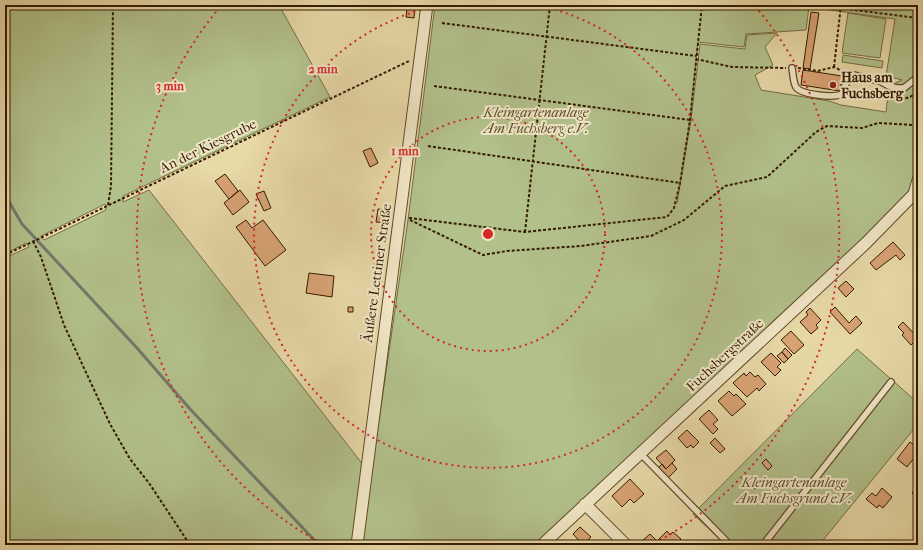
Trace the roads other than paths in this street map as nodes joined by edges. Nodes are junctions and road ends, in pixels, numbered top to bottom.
1 (427, 5) edge
2 (792, 68) dead end
3 (918, 78) edge
4 (918, 180) edge
5 (891, 382) dead end
6 (640, 453) junction
7 (585, 504) junction
8 (357, 545) edge
9 (542, 545) edge
10 (626, 545) edge
11 (730, 545) edge
12 (763, 545) edge

1 - 8 street, Äußere Lettiner Straße
2 - 3 lane
4 - 6 street, Fuchsbergstraße
5 - 12 lane
6 - 7 street, Fuchsbergstraße
6 - 11 lane
7 - 9 street, Fuchsbergstraße
7 - 10 street

